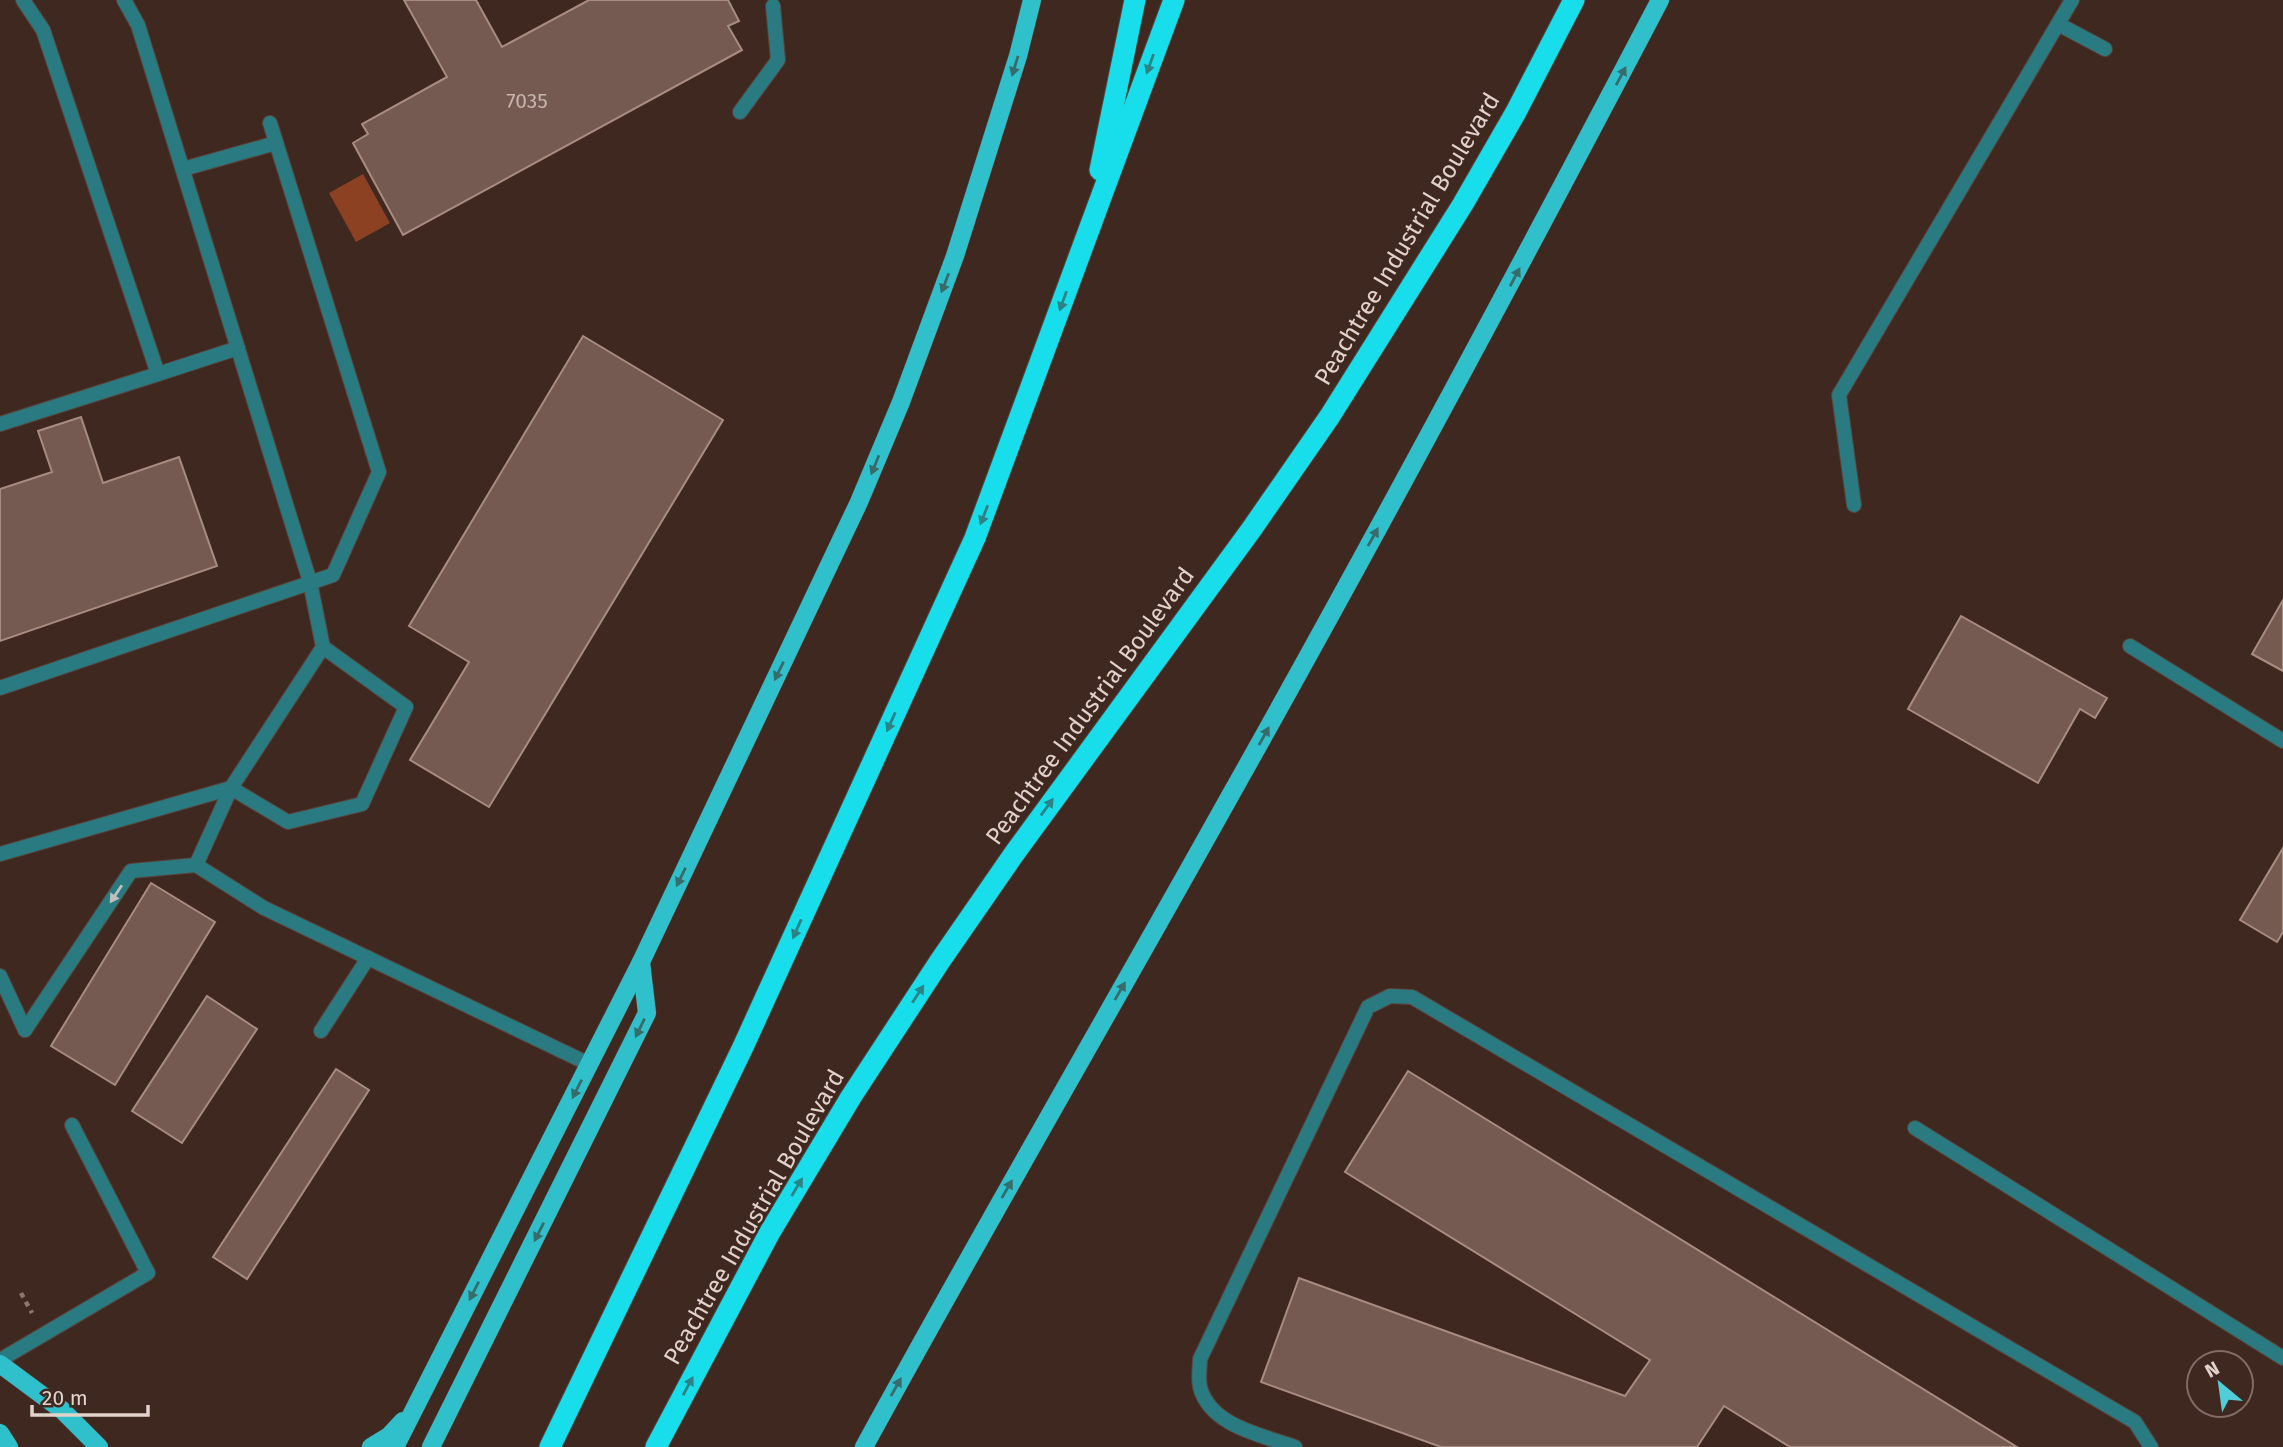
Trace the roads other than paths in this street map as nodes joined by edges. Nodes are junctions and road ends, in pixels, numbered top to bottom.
1 (23, 0) edge
2 (124, 0) edge
3 (1032, 0) edge
4 (1135, 0) edge
5 (1174, 0) edge
6 (1574, 0) edge
7 (1660, 0) edge
8 (2071, 0) edge
9 (773, 6) dead end
10 (2058, 24) junction
11 (2105, 49) dead end
12 (740, 112) dead end
13 (270, 123) dead end
14 (276, 143) junction
15 (183, 169) junction
16 (1087, 237) junction
17 (238, 348) junction
18 (158, 374) junction
19 (0, 424) edge
20 (1854, 505) dead end
21 (310, 582) junction
22 (2130, 646) dead end
23 (323, 647) junction
24 (0, 688) edge
25 (2283, 741) edge
26 (230, 788) junction
27 (0, 853) edge
28 (196, 865) junction
29 (368, 958) junction
30 (640, 962) junction
31 (0, 976) edge
32 (321, 1031) dead end
33 (589, 1064) junction
34 (72, 1125) dead end
35 (1915, 1128) dead end
36 (2283, 1358) edge
37 (0, 1362) edge
38 (413, 1411) junction
39 (0, 1433) edge
40 (9, 1447) edge
41 (99, 1447) edge
42 (371, 1447) edge
43 (396, 1447) edge
44 (430, 1447) edge
45 (550, 1447) edge
46 (656, 1447) edge
47 (864, 1447) edge
48 (1295, 1447) edge
49 (2151, 1447) edge

1 - 18 lane
2 - 15 lane
3 -> 30 main road
4 - 16 highway
5 -> 16 highway
46 -> 6 highway, Peachtree Industrial Boulevard
47 -> 7 main road
8 - 10 lane
9 - 12 lane
10 - 11 lane
10 - 20 lane
13 - 14 lane
14 - 15 lane
14 - 21 lane
15 - 17 lane
16 -> 45 highway
17 - 18 lane
17 - 21 lane
18 - 19 lane
21 - 23 lane
21 - 24 lane
22 - 25 lane
23 - 26 lane
23 - 26 lane
26 - 27 lane
26 - 28 lane
28 - 29 lane
28 -> 31 lane
29 - 32 lane
29 - 33 lane
30 - 33 main road
30 -> 44 main road
33 -> 38 main road
34 - 37 lane
35 - 36 lane
37 - 41 main road
38 - 42 main road
38 - 43 main road
39 - 40 main road
48 - 49 lane

